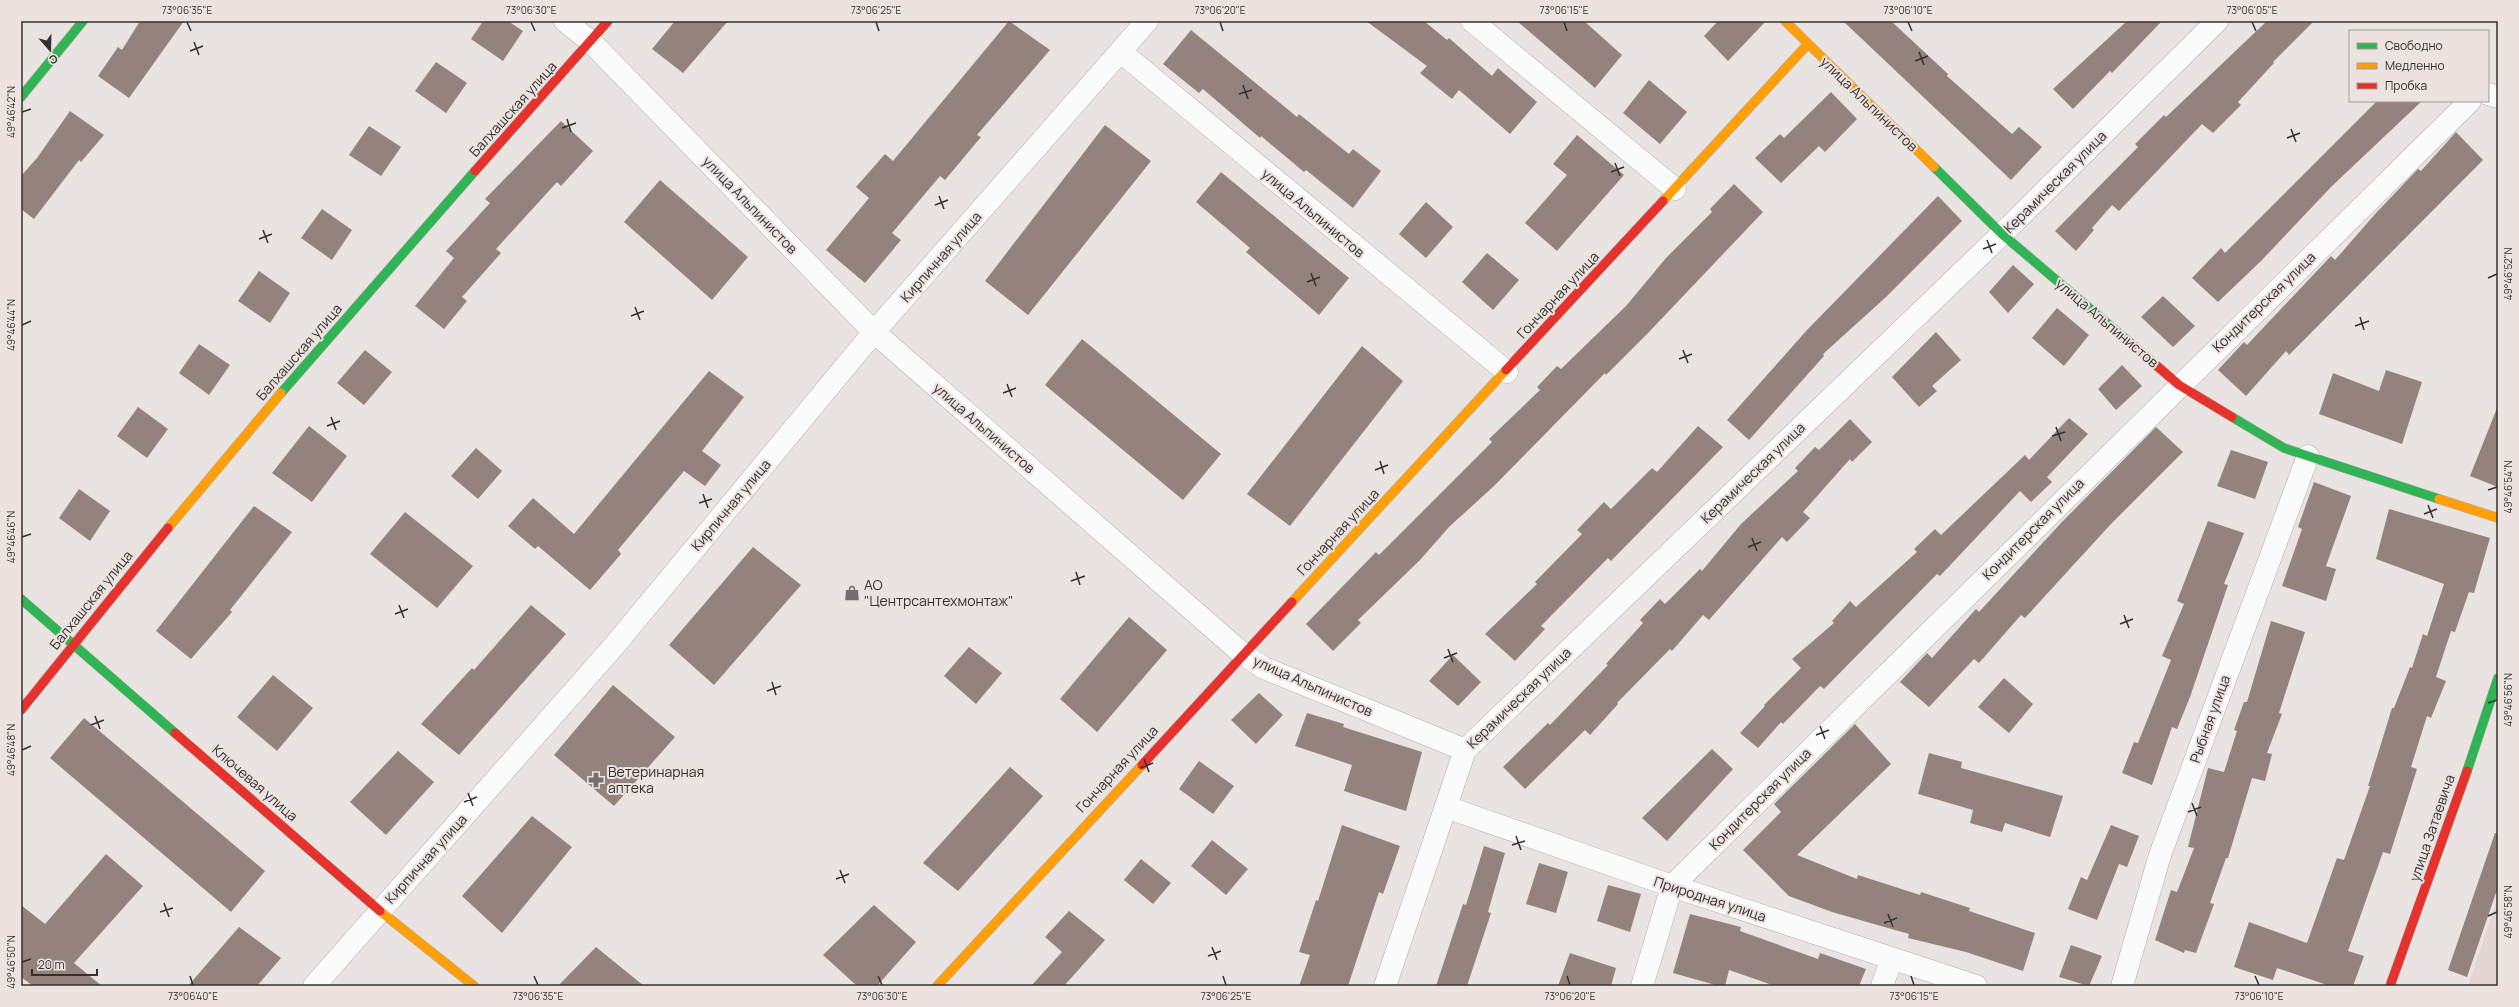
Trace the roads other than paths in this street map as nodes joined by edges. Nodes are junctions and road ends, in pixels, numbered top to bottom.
1 (83, 21) edge
2 (565, 21) edge
3 (608, 21) edge
4 (1147, 21) edge
5 (1472, 21) edge
6 (1785, 21) edge
7 (2217, 21) edge
8 (591, 42) junction
9 (1808, 44) junction
10 (1121, 52) junction
11 (21, 97) edge
12 (2469, 102) edge
13 (1675, 189) junction
14 (2002, 234) junction
15 (874, 332) junction
16 (1507, 372) junction
17 (2180, 385) junction
18 (2308, 456) junction
19 (2498, 518) edge
20 (21, 599) edge
21 (73, 643) junction
22 (1243, 654) junction
23 (2498, 678) edge
24 (21, 710) edge
25 (1464, 750) junction
26 (1446, 807) junction
27 (1672, 886) junction
28 (380, 911) junction
29 (1892, 958) junction
30 (314, 986) edge
31 (474, 986) edge
32 (937, 986) edge
33 (1385, 986) edge
34 (1642, 986) edge
35 (1882, 986) edge
36 (1976, 986) edge
37 (2122, 986) edge
38 (2390, 986) edge

1 - 11 street
2 - 8 street, улица Альпинистов
3 - 8 street, Балхашская улица
4 - 10 street, Кирпичная улица
5 - 13 street
6 - 9 street, улица Альпинистов
7 - 14 street, Керамическая улица
8 - 15 street, улица Альпинистов
8 - 21 street, Балхашская улица
9 - 13 street, Гончарная улица
9 - 14 street, улица Альпинистов
10 - 15 street, Кирпичная улица
10 - 16 street, улица Альпинистов
12 - 17 street, Кондитерская улица
13 - 16 street, Гончарная улица
14 - 17 street, улица Альпинистов
14 - 25 street, Керамическая улица
15 - 22 street, улица Альпинистов
15 - 28 street, Кирпичная улица
16 - 22 street, Гончарная улица
17 - 18 street, улица Альпинистов
17 - 27 street, Кондитерская улица
18 - 19 street, улица Альпинистов
18 - 37 street, Рыбная улица
20 - 21 street, Ключевая улица
21 - 24 street, Балхашская улица
21 - 28 street, Ключевая улица
22 - 25 street, улица Альпинистов
22 - 32 street, Гончарная улица
23 - 38 street, улица Затаевича
25 - 26 street, Керамическая улица
26 - 27 street, Природная улица
26 - 33 street, Керамическая улица
27 - 29 street, Природная улица
27 - 34 street, Кондитерская улица
28 - 30 street, Кирпичная улица
28 - 31 street, Ключевая улица
29 - 35 street
29 - 36 street, Природная улица

